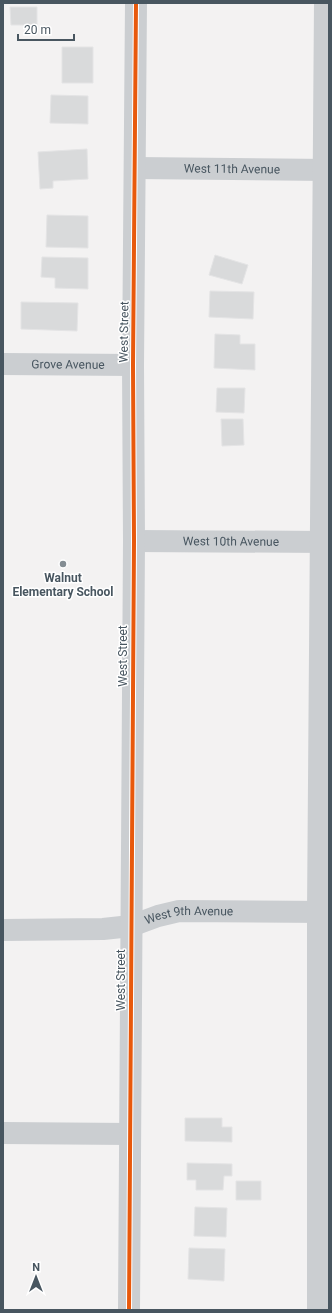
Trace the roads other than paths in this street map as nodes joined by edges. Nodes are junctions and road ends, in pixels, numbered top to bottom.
1 (136, 3) edge
2 (325, 3) edge
3 (136, 168) junction
4 (327, 170) edge
5 (3, 364) edge
6 (133, 364) junction
7 (134, 541) junction
8 (325, 542) edge
9 (324, 912) edge
10 (131, 926) junction
11 (3, 930) edge
12 (3, 1133) edge
13 (130, 1134) junction
14 (129, 1310) edge
15 (318, 1310) edge

1 - 3 street, West Street
2 - 4 street
3 - 4 street, West 11th Avenue
3 - 6 street, West Street
4 - 8 street
5 - 6 street, Grove Avenue
6 - 7 street, West Street
7 - 8 street, West 10th Avenue
7 - 10 street, West Street
8 - 9 street
9 - 10 street, West 9th Avenue
9 - 15 street
10 - 11 street, West 9th Avenue
10 - 13 street, West Street
12 - 13 street
13 - 14 street, West Street

